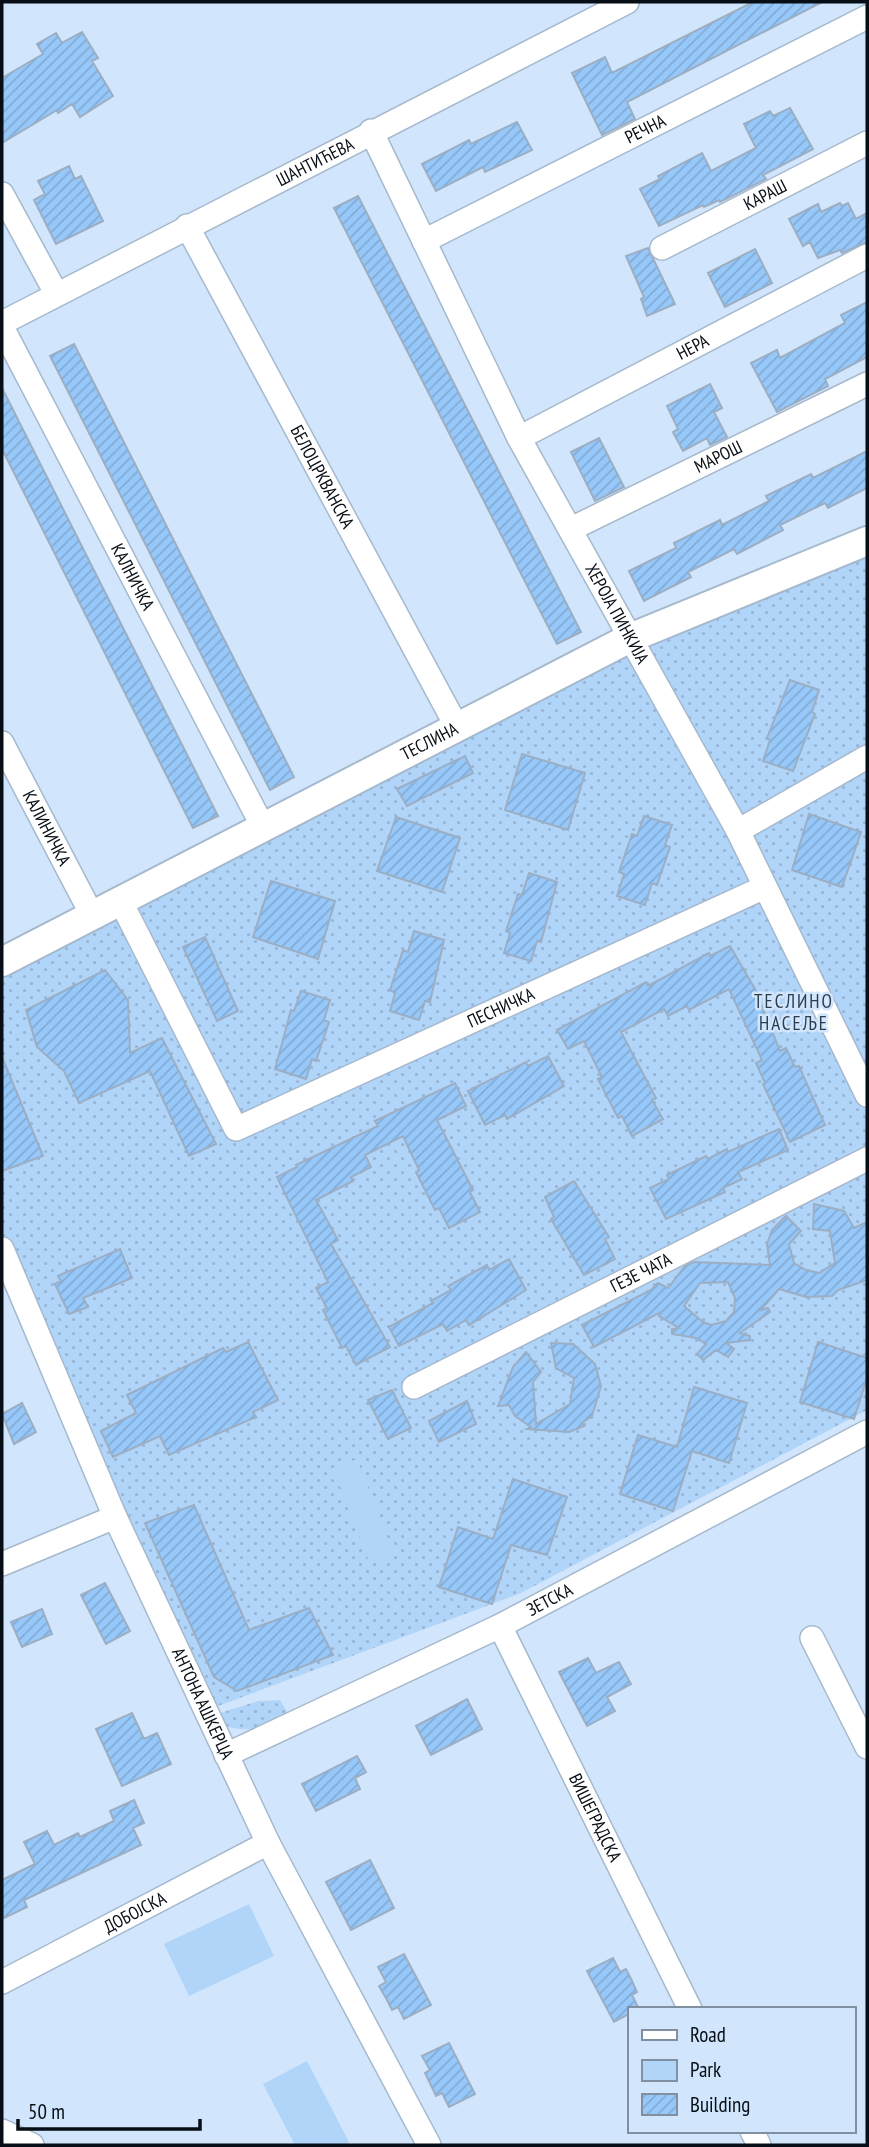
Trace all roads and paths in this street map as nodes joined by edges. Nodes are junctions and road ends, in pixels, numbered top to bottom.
1 (627, 2) edge
2 (867, 17) edge
3 (371, 131) junction
4 (867, 143) edge
5 (2, 194) edge
6 (187, 226) junction
7 (424, 241) junction
8 (662, 248) dead end
9 (867, 256) edge
10 (56, 293) junction
11 (2, 325) edge
12 (867, 384) edge
13 (519, 438) junction
14 (571, 529) junction
15 (867, 541) edge
16 (630, 638) junction
17 (458, 729) junction
18 (2, 743) edge
19 (867, 757) edge
20 (263, 827) junction
21 (737, 831) junction
22 (765, 887) junction
23 (120, 900) junction
24 (92, 915) junction
25 (2, 962) edge
26 (867, 1095) edge
27 (867, 1159) edge
28 (2, 1249) edge
29 (414, 1387) dead end
30 (867, 1432) edge
31 (115, 1517) junction
32 (2, 1564) edge
33 (500, 1626) junction
34 (812, 1638) dead end
35 (867, 1746) edge
36 (226, 1755) junction
37 (268, 1843) junction
38 (2, 1982) edge
39 (689, 2007) edge
40 (2, 2132) edge
41 (32, 2145) edge
42 (429, 2145) edge

1 - 3 street, ШАНТИЋЕВА
2 - 7 street, РЕЧНА
3 - 6 street, ШАНТИЋЕВА
3 - 7 street, ХЕРОЈА ПИНКИЈА
4 - 8 street, КАРАШ
5 - 10 street
6 - 10 street, ШАНТИЋЕВА
6 - 17 street, БЕЛОЦРКВАНСКА
7 - 13 street, ХЕРОЈА ПИНКИЈА
9 - 13 street, НЕРА
10 - 11 street, ШАНТИЋЕВА
11 - 20 street, КАЛНИЧКА
12 - 14 street, МАРОШ
13 - 14 street, ХЕРОЈА ПИНКИЈА
14 - 16 street, ХЕРОЈА ПИНКИЈА
15 - 16 street, ТЕСЛИНА
16 - 17 street, ТЕСЛИНА
16 - 21 street, ХЕРОЈА ПИНКИЈА
17 - 20 street, ТЕСЛИНА
18 - 24 street, КАЛИНИЧКА
19 - 21 street
20 - 23 street, ТЕСЛИНА
21 - 22 street, ХЕРОЈА ПИНКИЈА
22 - 23 street, ПЕСНИЧКА
22 - 26 street, ХЕРОЈА ПИНКИЈА
23 - 24 street, ТЕСЛИНА
24 - 25 street, ТЕСЛИНА
27 - 29 street, ГЕЗЕ ЧАТА
28 - 31 street, АНТОНА АШКЕРЦА
30 - 33 street, ЗЕТСКА
31 - 32 street
31 - 36 street, АНТОНА АШКЕРЦА
33 - 36 street, ЗЕТСКА
33 - 39 street, ВИШЕГРАДСКА
34 - 35 street
36 - 37 street, АНТОНА АШКЕРЦА
37 - 38 street, ДОБОЈСКА
37 - 42 street, АНТОНА АШКЕРЦА
40 - 41 street

